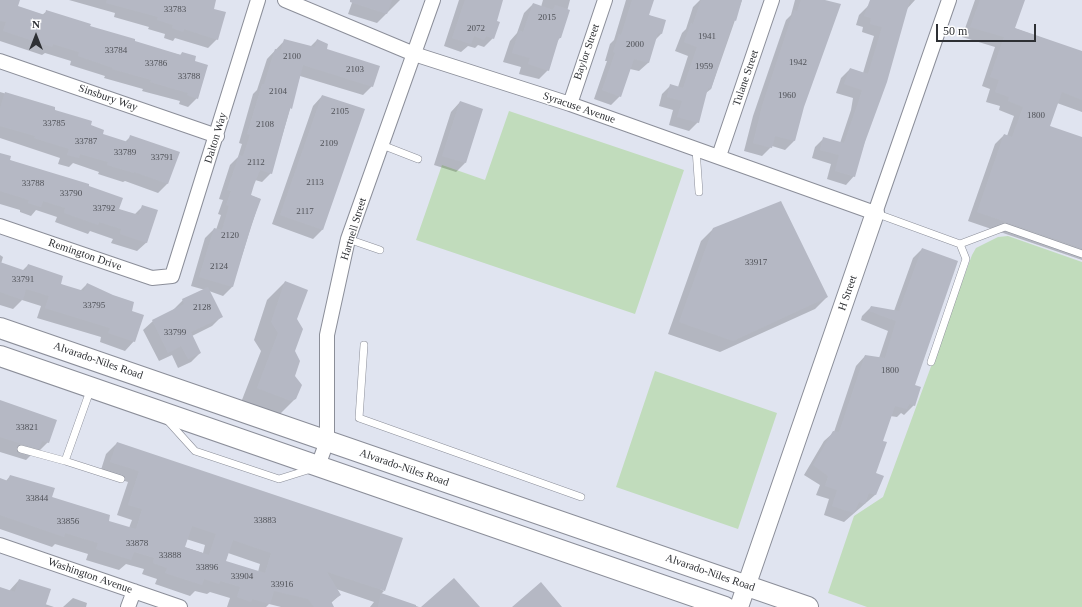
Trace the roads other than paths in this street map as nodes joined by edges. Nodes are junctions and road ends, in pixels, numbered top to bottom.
1 (258, 0) edge
2 (285, 0) edge
3 (433, 0) edge
4 (605, 0) edge
5 (772, 0) edge
6 (949, 0) edge
7 (414, 54) junction
8 (0, 61) edge
9 (570, 104) junction
10 (216, 136) junction
11 (382, 145) junction
12 (696, 148) junction
13 (719, 156) junction
14 (418, 159) dead end
15 (699, 192) dead end
16 (875, 213) junction
17 (0, 226) edge
18 (348, 239) junction
19 (960, 244) junction
20 (380, 250) dead end
21 (1082, 254) edge
22 (172, 276) joint
23 (0, 328) edge
24 (364, 345) dead end
25 (0, 356) edge
26 (931, 362) dead end
27 (91, 388) junction
28 (327, 441) junction
29 (21, 449) dead end
30 (65, 461) junction
31 (318, 466) junction
32 (121, 479) dead end
33 (581, 497) dead end
34 (0, 544) edge
35 (747, 586) junction
36 (134, 590) junction
37 (128, 607) edge
38 (180, 607) edge
39 (725, 607) edge
40 (739, 607) edge
41 (808, 607) edge

1 - 10 street, Dalton Way
2 - 7 street, Syracuse Avenue
3 - 7 street, Hartnell Street
4 - 9 street, Baylor Street
5 - 13 street, Tulane Street
6 - 16 street, H Street
7 - 9 street, Syracuse Avenue
7 - 11 street, Hartnell Street
8 - 10 street, Sinsbury Way
9 - 12 street, Syracuse Avenue
10 - 22 street, Dalton Way
11 - 14 lane
11 - 18 street, Hartnell Street
12 - 13 street, Syracuse Avenue
12 - 15 lane
13 - 16 street, Syracuse Avenue
16 - 19 lane
16 - 35 street, H Street
17 - 22 street, Remington Drive
18 - 20 lane
18 - 28 street, Hartnell Street
19 - 21 lane
19 - 26 lane
23 - 28 main road, Alvarado-Niles Road
24 - 33 lane
25 - 27 main road
27 - 30 lane
27 - 31 main road
28 - 31 street, Hartnell Street
28 - 35 main road, Alvarado-Niles Road
29 - 30 lane
30 - 32 lane
31 - 39 main road
34 - 36 street, Washington Avenue
35 - 40 street, H Street
35 - 41 main road, Alvarado-Niles Road
36 - 37 street
36 - 38 street, Washington Avenue

